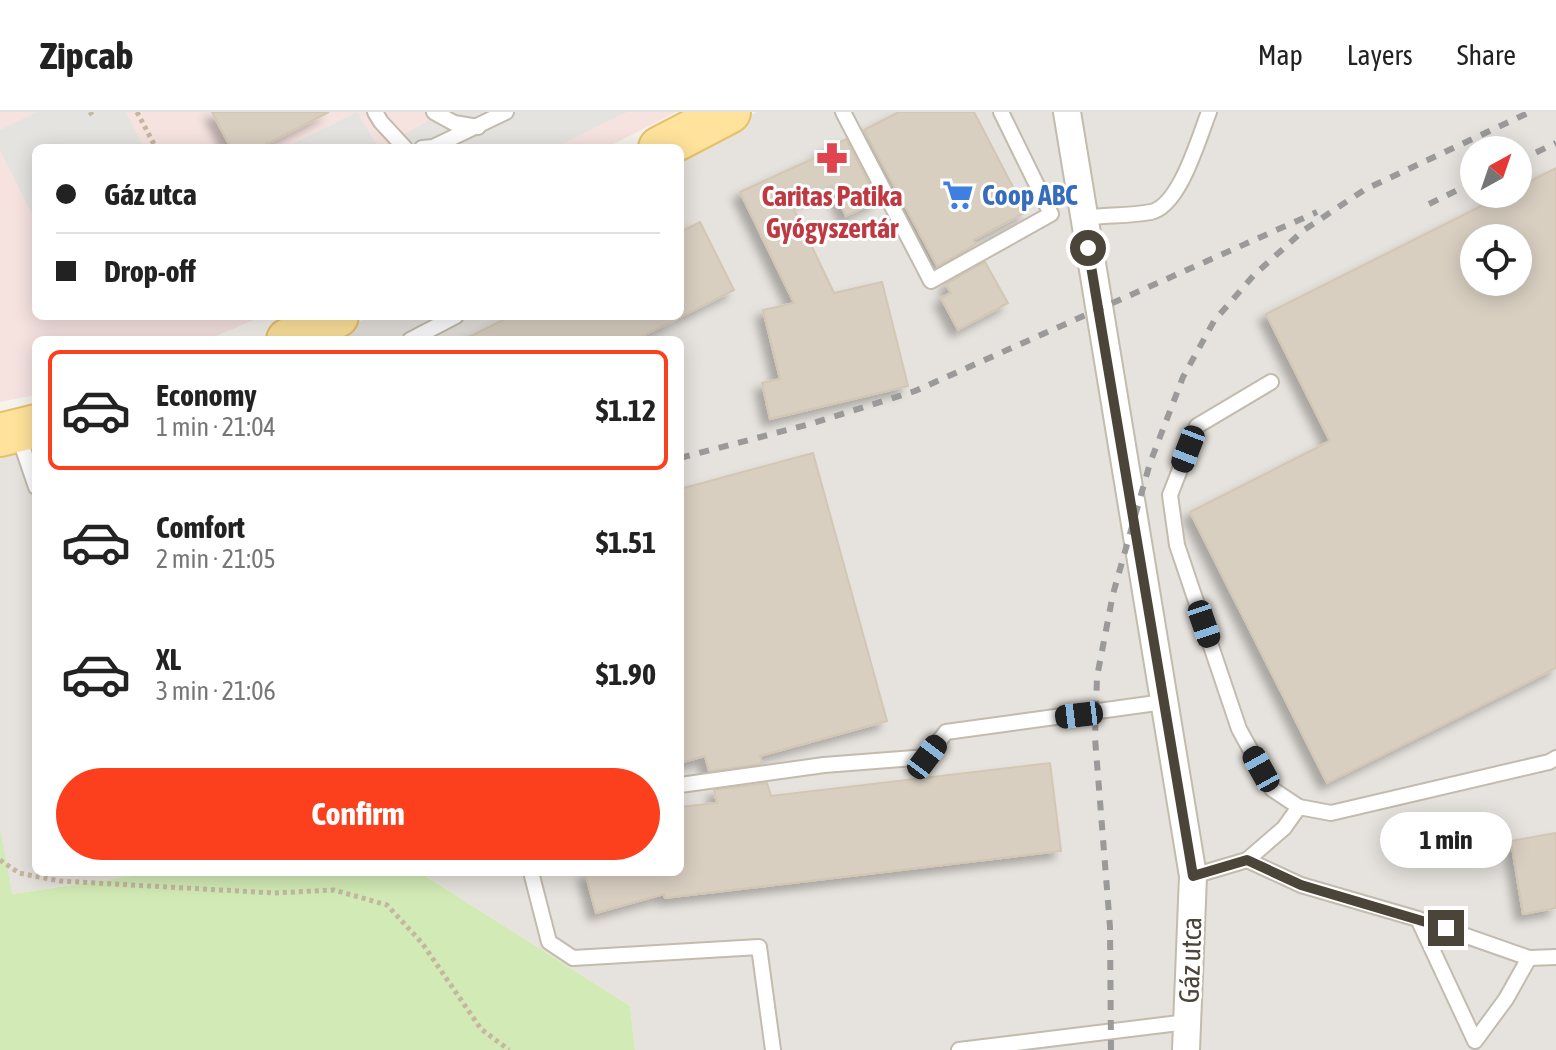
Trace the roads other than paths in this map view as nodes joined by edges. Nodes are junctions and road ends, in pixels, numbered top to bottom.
1 (375, 112) edge
2 (434, 112) edge
3 (506, 112) edge
4 (729, 112) edge
5 (843, 112) edge
6 (1001, 112) edge
7 (1067, 112) edge
8 (1209, 112) edge
9 (478, 127) junction
10 (401, 144) edge
11 (440, 144) edge
12 (668, 144) edge
13 (1083, 218) junction
14 (329, 320) edge
15 (448, 320) edge
16 (296, 336) edge
17 (418, 336) edge
18 (1271, 382) dead end
19 (18, 430) edge
20 (32, 474) edge
21 (1164, 702) junction
22 (1556, 758) edge
23 (684, 784) edge
24 (1299, 807) junction
25 (1247, 860) junction
26 (532, 876) edge
27 (1193, 876) junction
28 (1418, 919) junction
29 (1556, 957) edge
30 (1529, 958) junction
31 (1187, 1022) junction
32 (1056, 1044) edge
33 (1475, 1046) edge
34 (773, 1050) edge
35 (959, 1050) edge
36 (1186, 1050) edge

1 - 10 lane
2 - 9 lane
3 - 9 lane
4 - 12 main road
5 - 6 lane
7 - 13 street, Gáz utca
8 - 13 lane
9 - 11 lane
13 - 21 street, Gáz utca
14 - 16 main road
15 - 17 lane
18 - 24 lane
19 - 20 lane
21 - 23 lane
21 - 27 street, Gáz utca
22 - 24 lane
24 - 25 lane
25 - 27 lane
25 - 28 lane
26 - 34 lane
27 - 31 street, Gáz utca
28 - 30 lane
28 - 33 lane
29 - 30 lane
30 - 33 lane
31 - 32 lane
31 - 36 street, Gáz utca
32 - 35 lane

